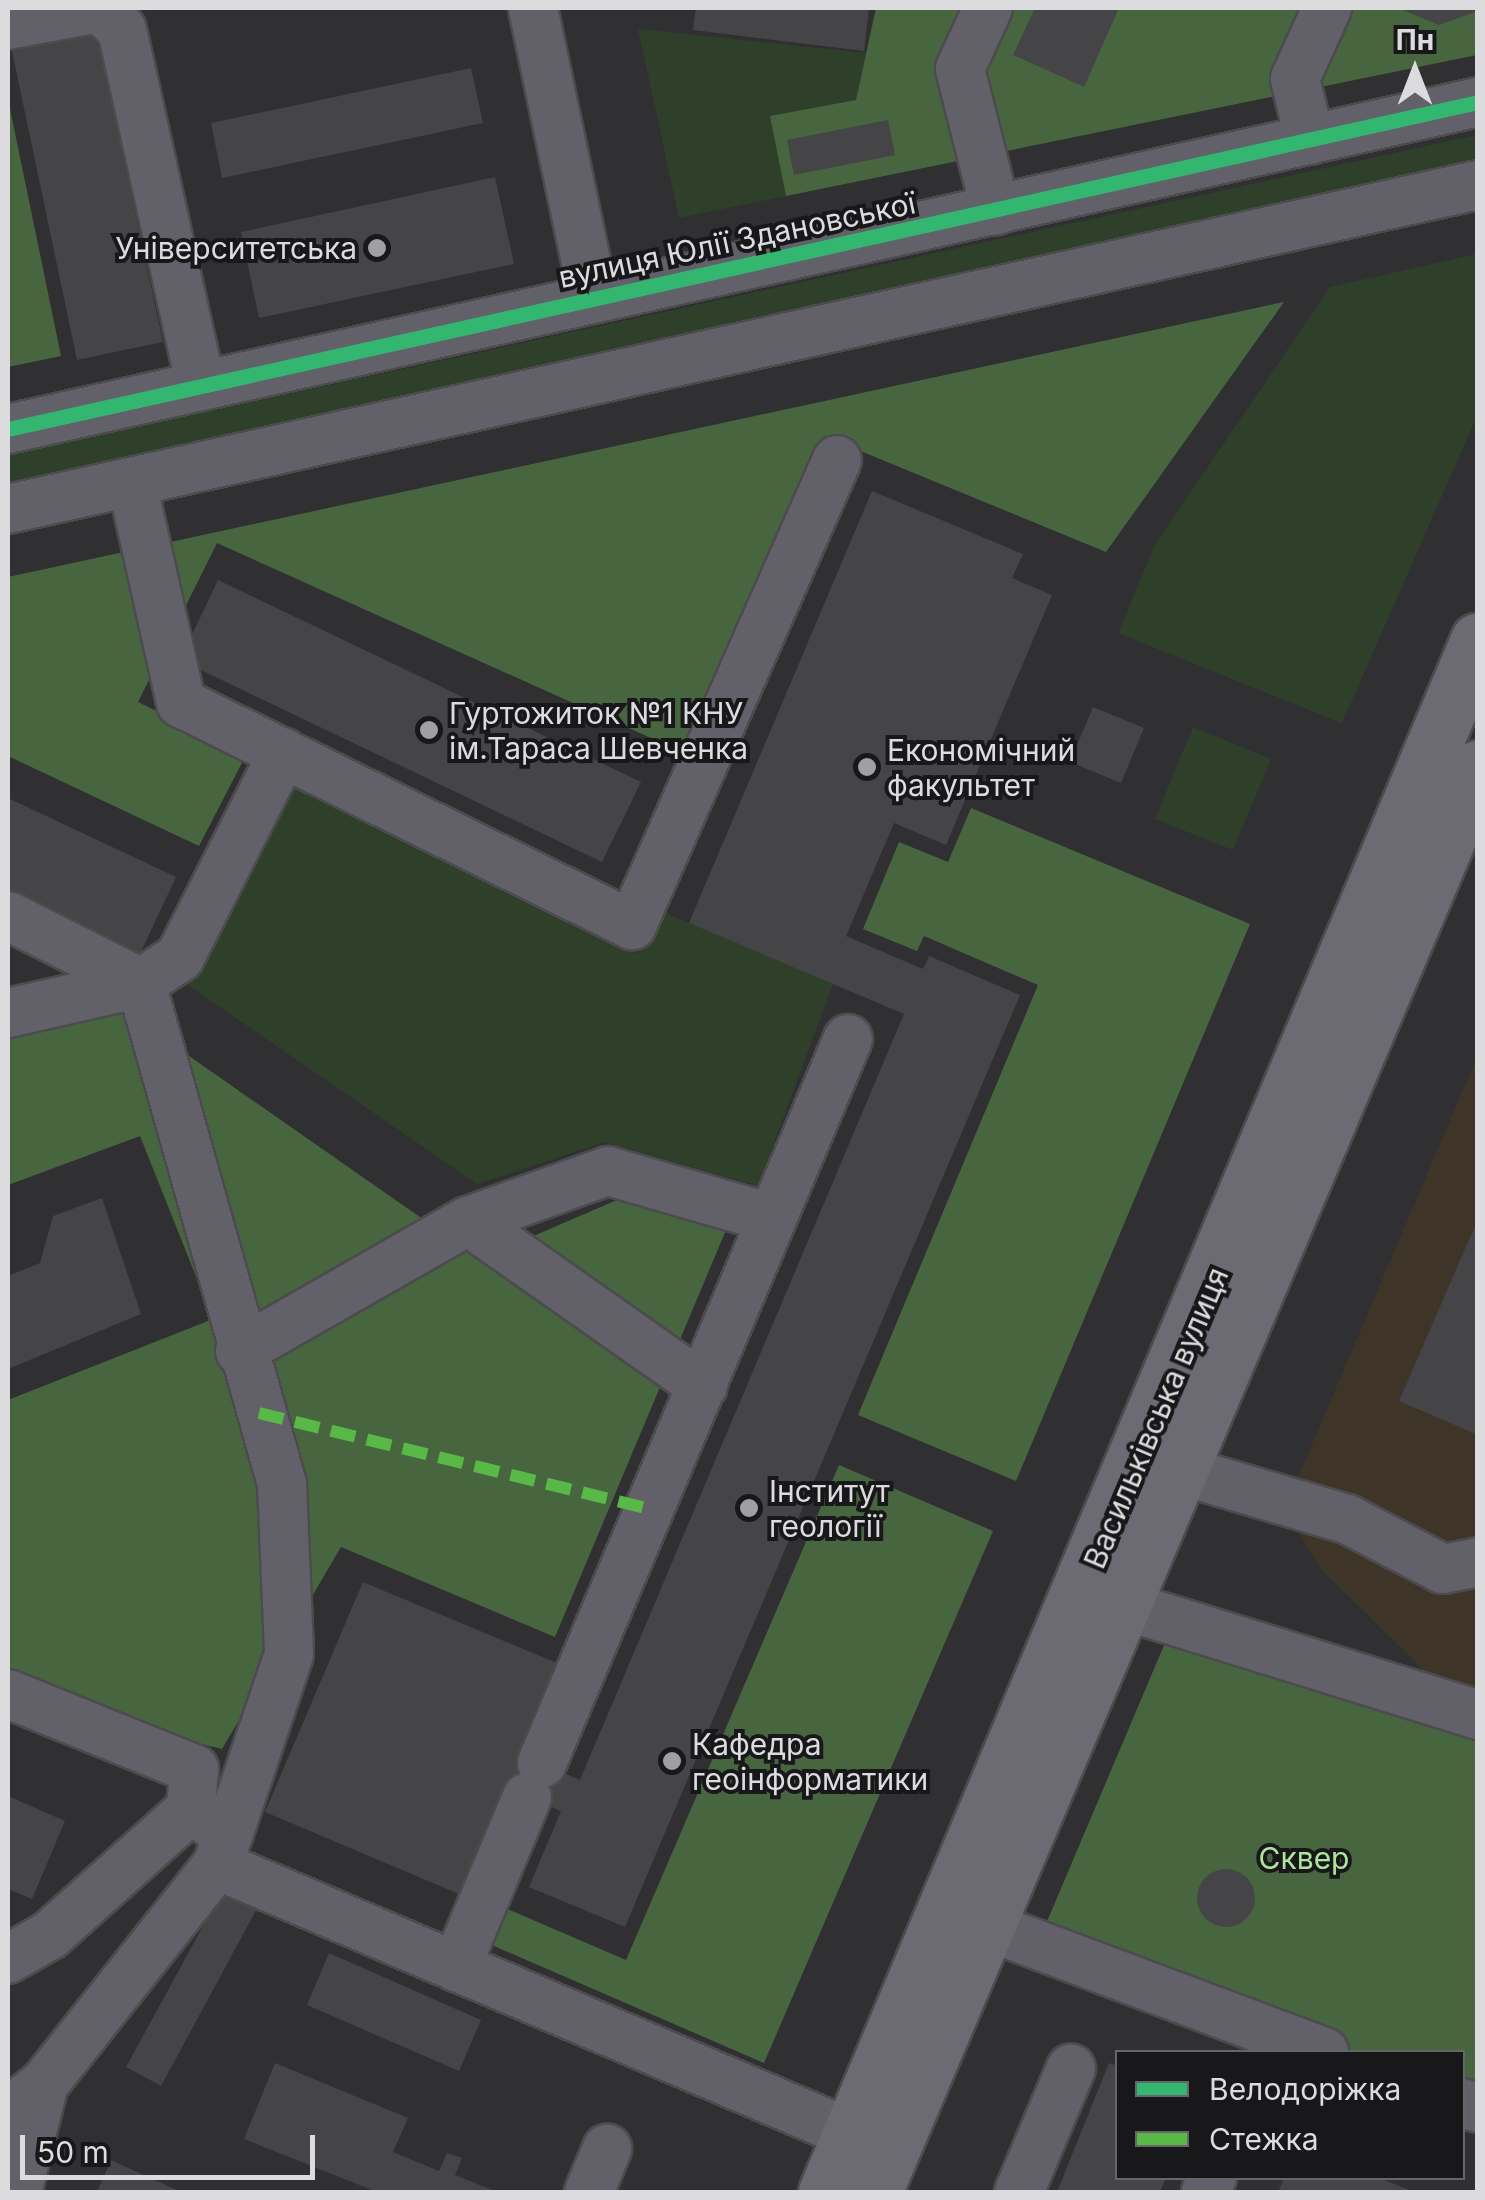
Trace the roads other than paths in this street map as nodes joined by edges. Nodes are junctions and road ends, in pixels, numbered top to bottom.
1 (100, 8) edge
2 (533, 8) edge
3 (988, 8) edge
4 (1327, 8) edge
5 (8, 25) edge
6 (1478, 102) edge
7 (1310, 140) junction
8 (1478, 185) edge
9 (996, 211) junction
10 (594, 299) junction
11 (200, 386) junction
12 (8, 429) edge
13 (836, 460) dead end
14 (132, 483) junction
15 (8, 509) edge
16 (1478, 640) edge
17 (283, 753) junction
18 (1478, 768) edge
19 (8, 916) edge
20 (142, 983) junction
21 (8, 1013) edge
22 (848, 1039) dead end
23 (771, 1218) junction
24 (468, 1221) junction
25 (240, 1351) junction
26 (703, 1386) junction
27 (1180, 1470) junction
28 (1478, 1562) edge
29 (1123, 1605) junction
30 (8, 1694) edge
31 (1478, 1716) edge
32 (212, 1836) junction
33 (987, 1926) junction
34 (8, 1959) edge
35 (456, 1967) junction
36 (1267, 2043) edge
37 (1311, 2050) edge
38 (1071, 2068) dead end
39 (44, 2084) junction
40 (8, 2112) edge
41 (851, 2134) junction
42 (607, 2148) dead end
43 (18, 2192) edge
44 (589, 2192) edge
45 (826, 2192) edge
46 (874, 2192) edge
47 (1019, 2192) edge

1 - 5 street
1 - 11 street
2 - 10 street
3 - 9 street
4 - 7 street
6 - 7 street, вулиця Юлії Здановської
7 - 9 street, вулиця Юлії Здановської
8 - 14 street
9 - 10 street, вулиця Юлії Здановської
10 - 11 street, вулиця Юлії Здановської
11 - 12 street, вулиця Юлії Здановської
13 - 17 street
14 - 15 street
14 - 17 street
16 - 41 main road, Васильківська вулиця
17 - 20 street
18 - 27 main road, Васильківська вулиця
19 - 20 street
20 - 21 street
20 - 25 street
22 - 23 street
23 - 24 street
23 - 26 street
24 - 25 street
24 - 26 street
25 - 32 street
26 - 35 street
27 - 28 street
27 - 29 main road, Васильківська вулиця
29 - 31 street
29 - 33 main road, Васильківська вулиця
30 - 32 street
32 - 34 street
32 - 35 street
32 - 39 street
33 - 36 street
33 - 46 main road, Васильківська вулиця
35 - 41 street
36 - 37 street
38 - 47 street
39 - 40 street
39 - 43 street
41 - 45 main road, Васильківська вулиця
42 - 44 street

